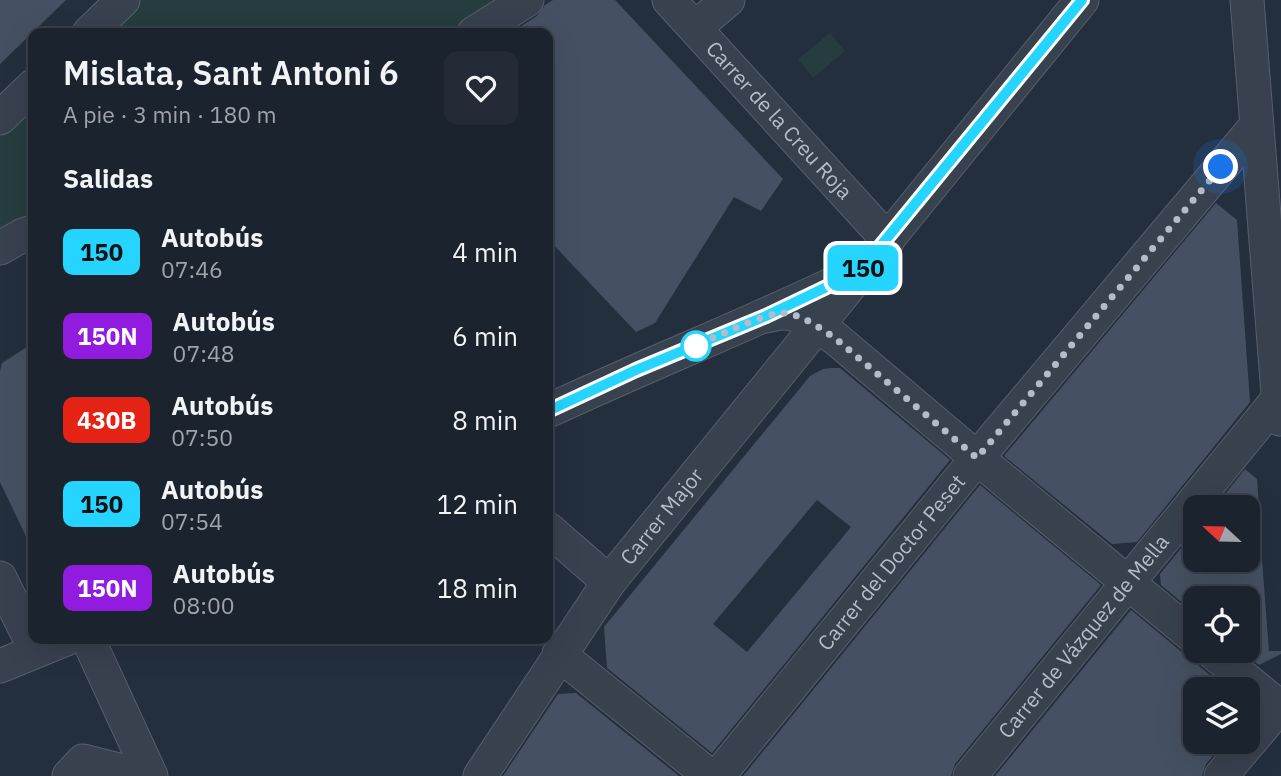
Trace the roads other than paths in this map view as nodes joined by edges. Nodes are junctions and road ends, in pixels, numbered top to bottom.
1 (123, 0) edge
2 (527, 0) edge
3 (669, 0) edge
4 (728, 0) edge
5 (1082, 0) edge
6 (1247, 0) edge
7 (94, 28) edge
8 (482, 28) edge
9 (695, 28) junction
10 (28, 91) edge
11 (0, 118) edge
12 (1256, 125) junction
13 (28, 234) edge
14 (888, 240) junction
15 (0, 248) edge
16 (1274, 253) edge
17 (860, 271) junction
18 (766, 316) junction
19 (816, 325) junction
20 (564, 394) edge
21 (1278, 399) junction
22 (1281, 432) edge
23 (977, 458) junction
24 (553, 533) edge
25 (0, 578) edge
26 (609, 582) junction
27 (1129, 583) junction
28 (1183, 628) edge
29 (28, 635) edge
30 (33, 644) edge
31 (54, 644) edge
32 (90, 644) edge
33 (36, 651) junction
34 (559, 654) junction
35 (1227, 663) edge
36 (0, 666) edge
37 (1281, 706) edge
38 (69, 776) edge
39 (142, 776) edge
40 (150, 776) edge
41 (480, 776) edge
42 (710, 776) edge
43 (718, 776) edge
44 (970, 776) edge
45 (1221, 776) edge

1 - 7 street
2 - 8 street
3 - 9 street, Carrer de la Creu Roja
4 - 9 street
5 - 14 street, Carrer Major
6 - 12 street
9 - 14 street, Carrer de la Creu Roja
10 - 11 street
12 - 16 street
12 - 23 street, Carrer del Doctor Peset
13 - 15 street
14 - 17 street, Carrer Major
16 - 21 street
17 - 18 street
17 - 19 street, Carrer Major
18 - 19 street
18 - 20 street
19 - 23 street
19 - 26 street, Carrer Major
21 - 22 street
21 - 27 street, Carrer de Vázquez de Mella
23 - 27 street
23 - 43 street, Carrer del Doctor Peset
24 - 26 street
25 - 29 street
26 - 34 street, Carrer Major
27 - 28 street
27 - 44 street, Carrer de Vázquez de Mella
30 - 33 street
31 - 33 street
32 - 40 street
33 - 36 street
34 - 41 street, Carrer Major
34 - 42 street
35 - 37 street
37 - 45 street
38 - 39 street

